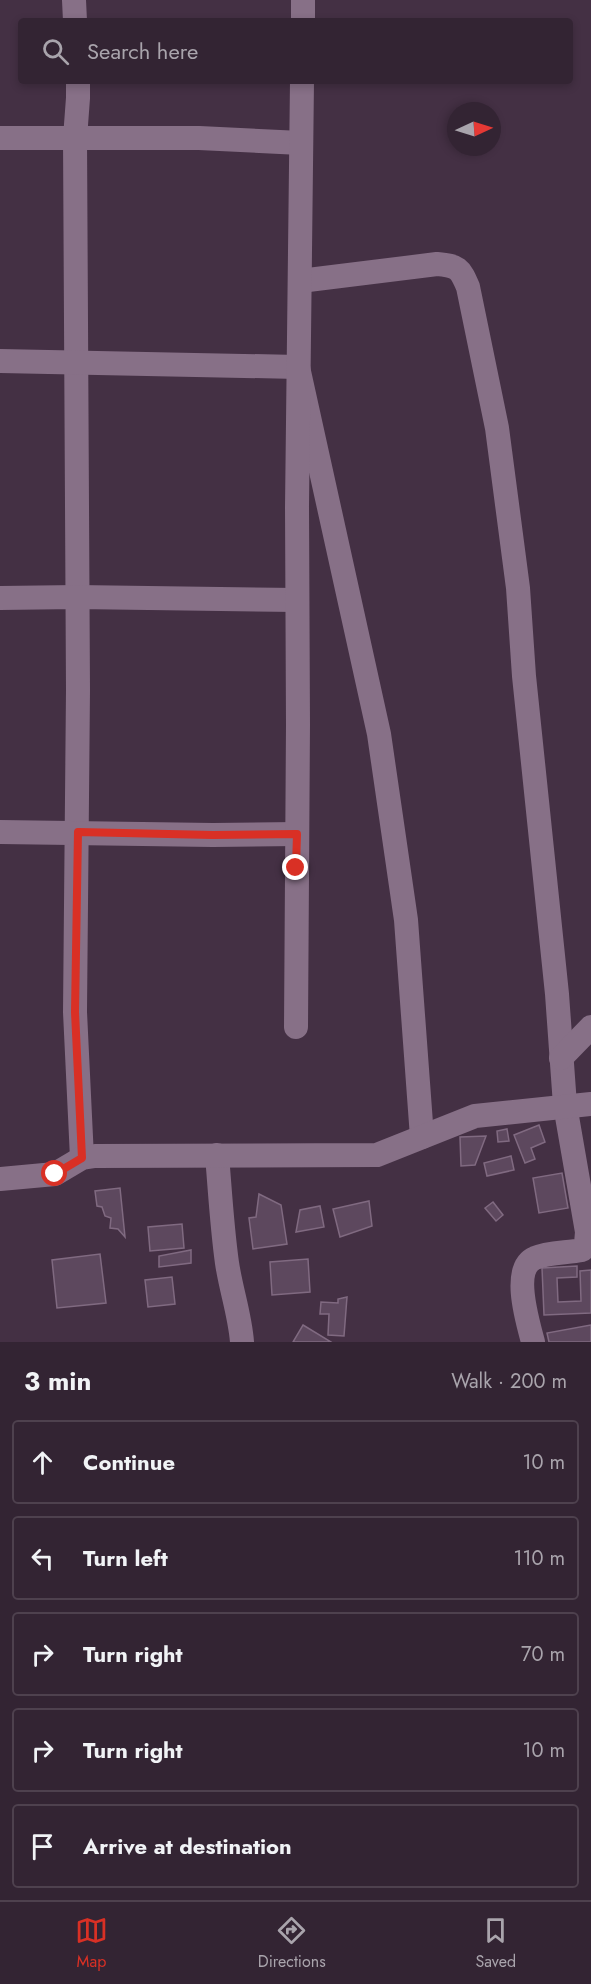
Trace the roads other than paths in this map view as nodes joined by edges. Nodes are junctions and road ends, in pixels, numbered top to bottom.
1 (74, 0) edge
2 (303, 0) edge
3 (75, 18) edge
4 (303, 18) edge
5 (78, 84) edge
6 (302, 84) edge
7 (0, 138) edge
8 (75, 138) junction
9 (301, 143) junction
10 (300, 281) junction
11 (0, 361) edge
12 (77, 364) junction
13 (298, 367) junction
14 (77, 597) junction
15 (0, 598) edge
16 (297, 600) junction
17 (0, 832) edge
18 (78, 832) junction
19 (297, 834) junction
20 (296, 1027) dead end
21 (591, 1027) edge
22 (561, 1058) junction
23 (591, 1104) edge
24 (565, 1105) junction
25 (422, 1137) junction
26 (217, 1155) junction
27 (82, 1158) junction
28 (0, 1179) edge
29 (242, 1342) edge
30 (533, 1342) edge

1 - 3 street
2 - 4 street
5 - 8 street
6 - 9 street
7 - 8 street
8 - 9 street
8 - 12 street
9 - 10 street
10 - 13 street
10 - 22 street
11 - 12 street
12 - 13 street
12 - 14 street
13 - 16 street
13 - 25 street
14 - 15 street
14 - 16 street
14 - 18 street
16 - 19 street
17 - 18 street
18 - 19 street
18 - 27 street
19 - 20 street
21 - 22 street
22 - 24 street
23 - 24 street
24 - 25 street
24 - 30 street
25 - 26 street
26 - 27 street
26 - 29 street
27 - 28 street

